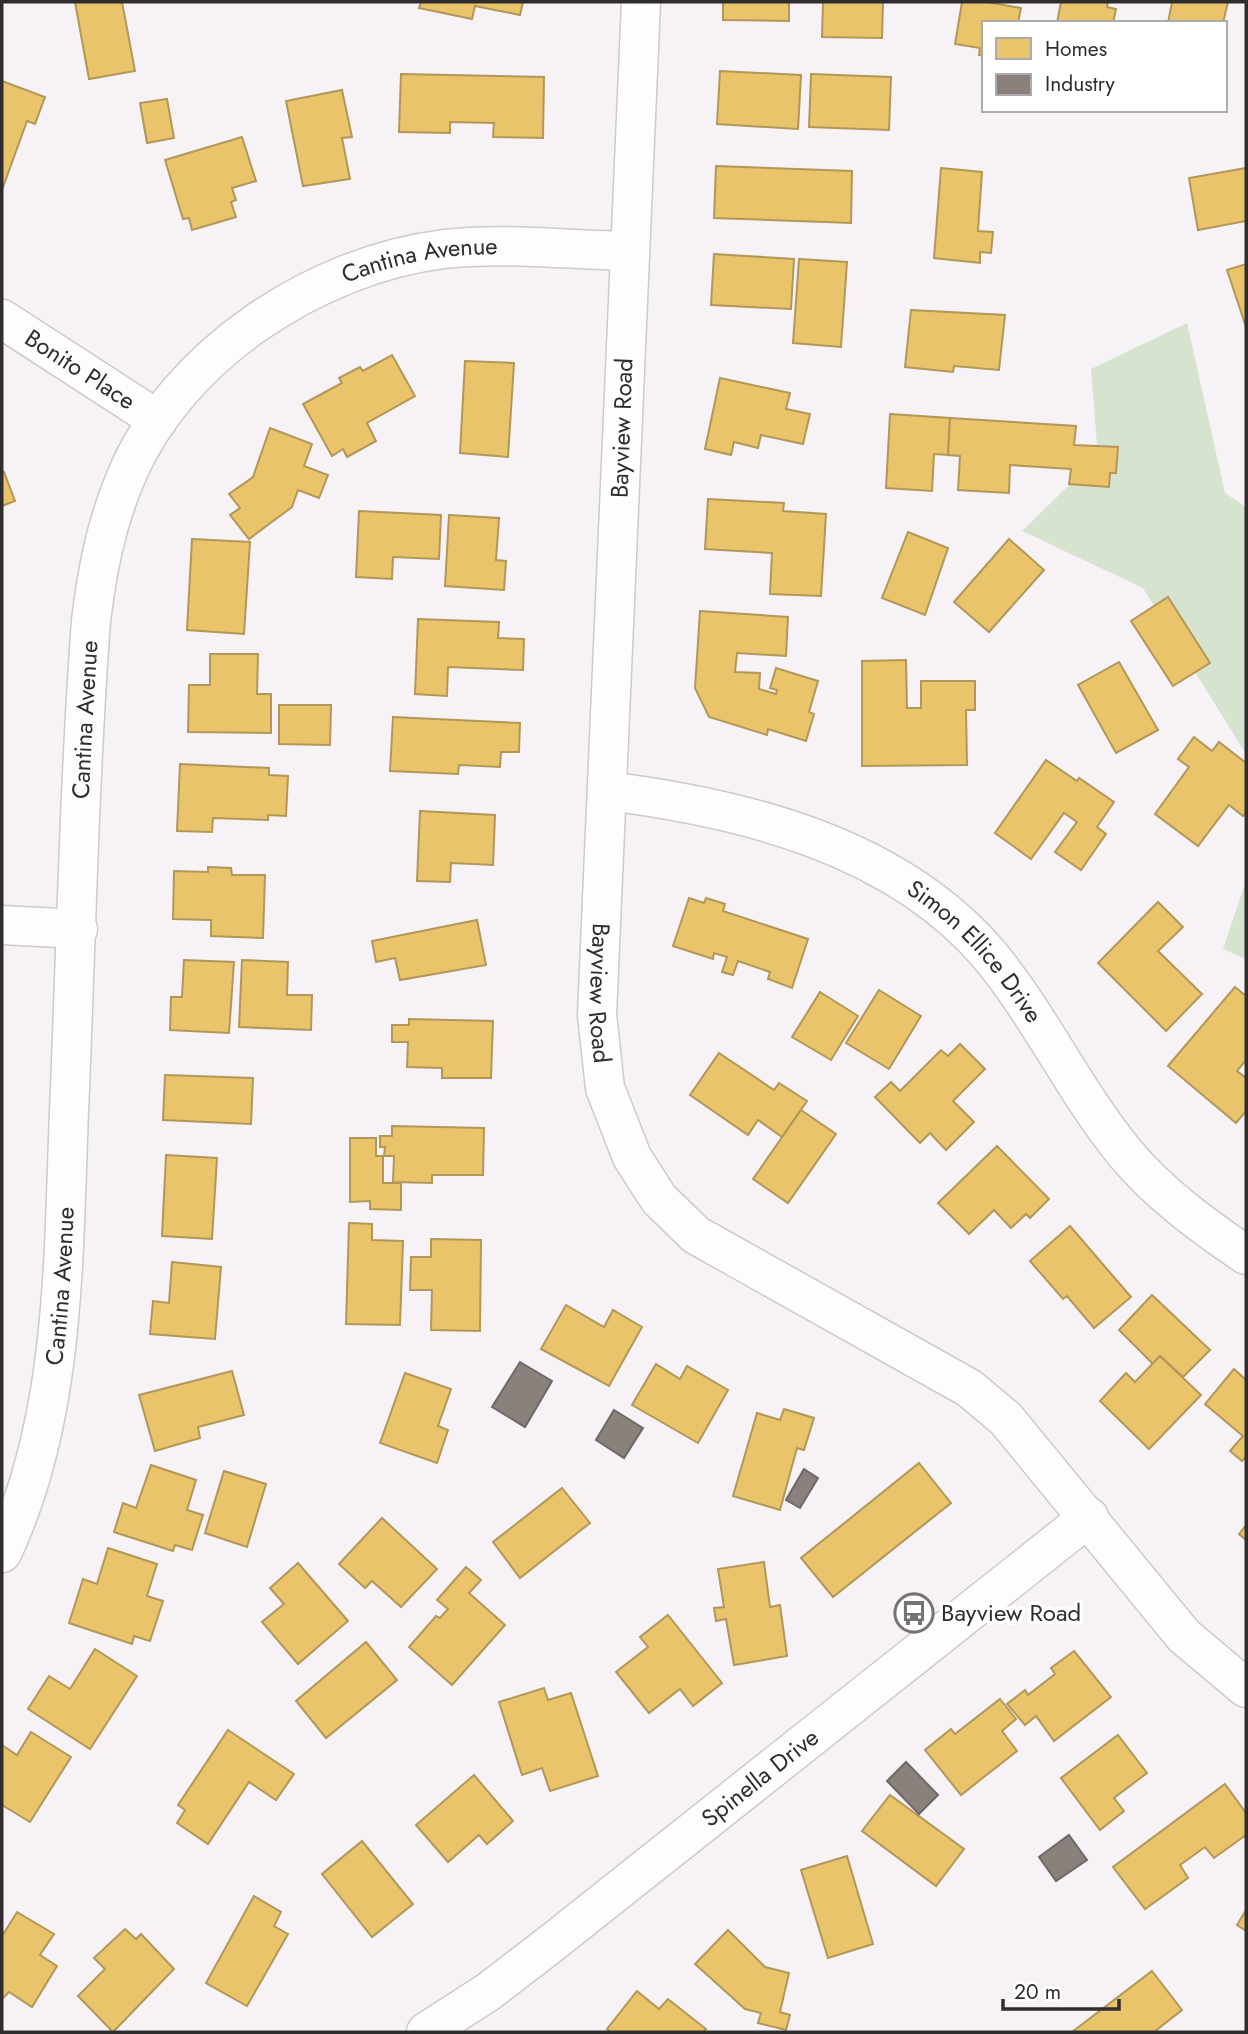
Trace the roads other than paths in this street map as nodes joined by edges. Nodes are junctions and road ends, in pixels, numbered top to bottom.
1 (641, 2) edge
2 (629, 251) junction
3 (2, 319) edge
4 (158, 420) junction
5 (607, 791) junction
6 (2, 925) edge
7 (78, 929) junction
8 (1246, 1255) edge
9 (1089, 1517) junction
10 (2, 1553) edge
11 (1246, 1688) edge
12 (426, 2032) edge

1 - 2 street, Bayview Road
2 - 4 street, Cantina Avenue
2 - 5 street, Bayview Road
3 - 4 street, Bonito Place
4 - 7 street, Cantina Avenue
5 - 8 street, Simon Ellice Drive
5 - 9 street, Bayview Road
6 - 7 street
7 - 10 street, Cantina Avenue
9 - 11 street, Bayview Road
9 - 12 street, Spinella Drive

